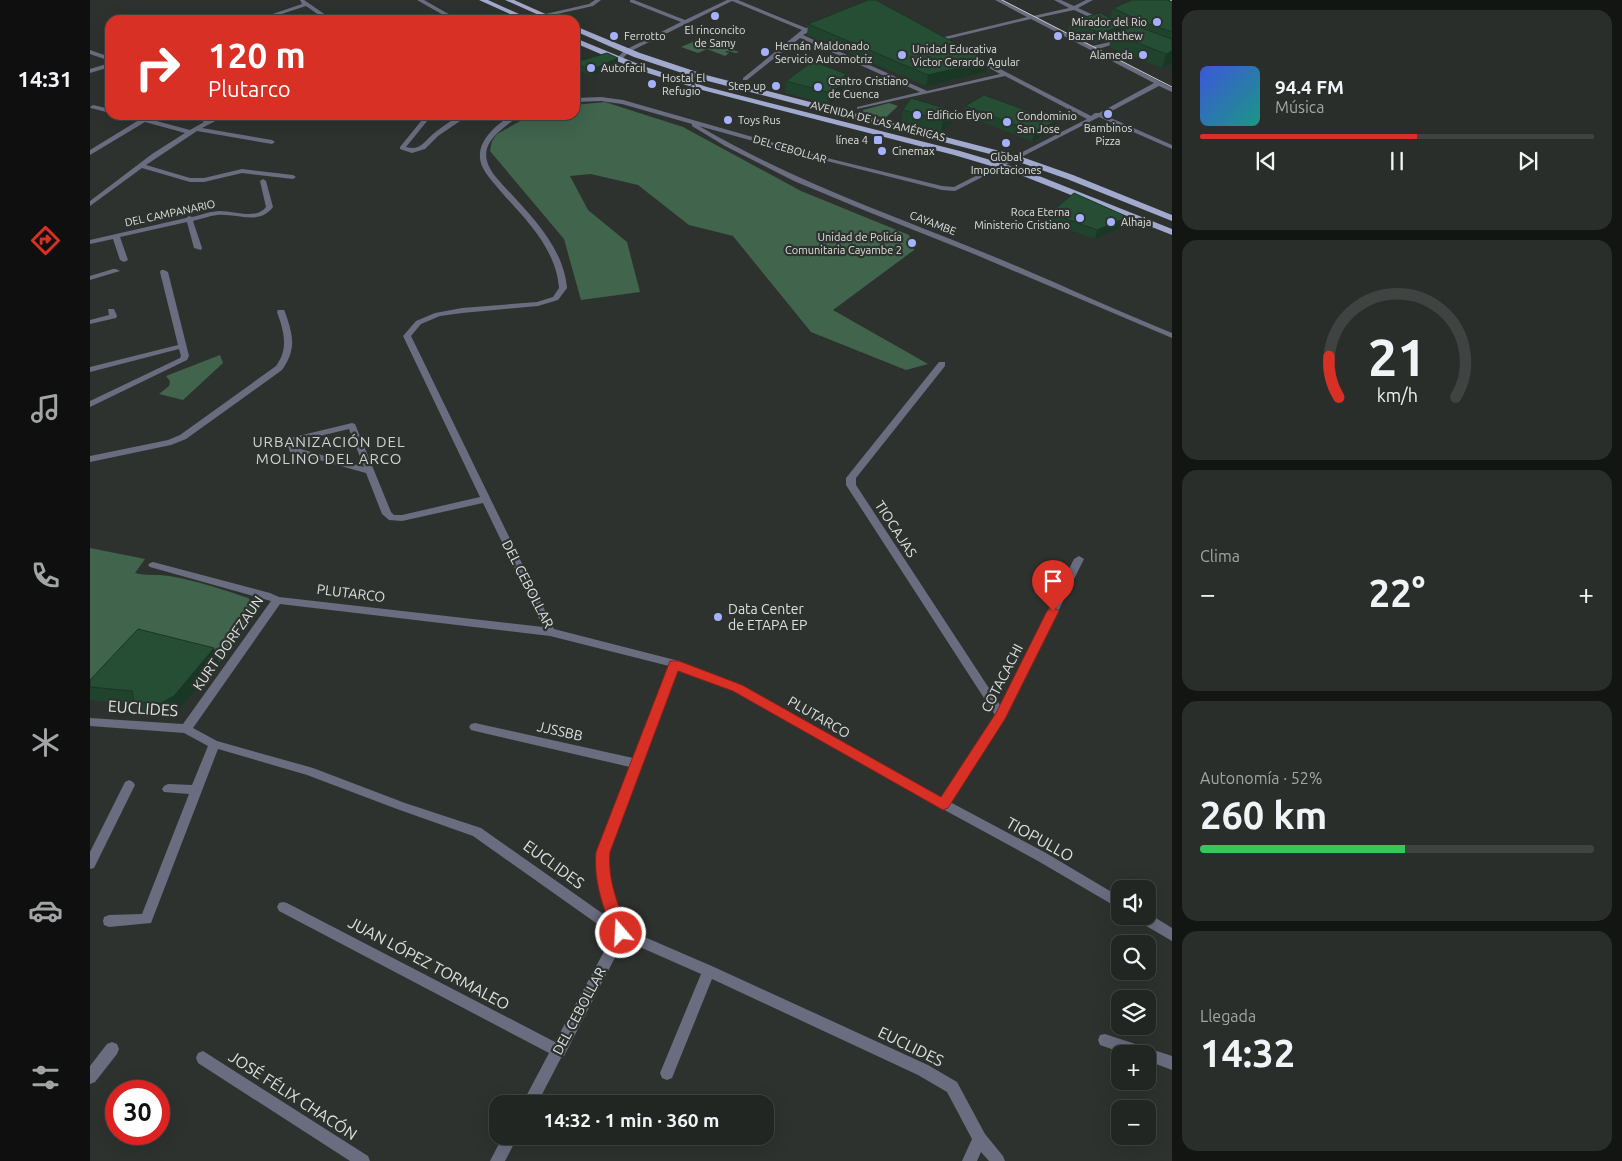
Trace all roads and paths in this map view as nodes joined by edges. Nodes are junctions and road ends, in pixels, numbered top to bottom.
1 (420, 0) edge
2 (482, 0) edge
3 (508, 0) edge
4 (598, 0) edge
5 (732, 0) edge
6 (998, 0) edge
7 (1057, 0) edge
8 (1090, 0) edge
9 (632, 1) dead end
10 (304, 2) edge
11 (1074, 8) junction
12 (271, 15) edge
13 (323, 15) edge
14 (447, 15) edge
15 (517, 15) edge
16 (544, 15) joint
17 (1032, 17) junction
18 (685, 22) junction
19 (822, 23) edge
20 (1107, 24) edge
21 (580, 30) edge
22 (806, 30) junction
23 (931, 34) edge
24 (800, 36) junction
25 (1126, 38) edge
26 (939, 39) junction
27 (580, 43) edge
28 (953, 46) edge
29 (1092, 48) junction
30 (627, 51) junction
31 (90, 52) edge
32 (970, 56) edge
33 (105, 57) edge
34 (619, 59) junction
35 (105, 67) edge
36 (90, 71) edge
37 (1006, 74) junction
38 (745, 79) dead end
39 (1157, 83) junction
40 (1172, 90) edge
41 (925, 92) junction
42 (580, 100) edge
43 (94, 107) dead end
44 (859, 108) dead end
45 (105, 110) edge
46 (1097, 114) junction
47 (1090, 118) junction
48 (144, 120) joint
49 (203, 120) edge
50 (213, 120) edge
51 (425, 120) edge
52 (458, 120) edge
53 (509, 120) edge
54 (208, 122) junction
55 (691, 123) junction
56 (196, 129) junction
57 (189, 132) junction
58 (272, 142) dead end
59 (1171, 145) edge
60 (90, 153) edge
61 (1016, 158) junction
62 (1002, 165) junction
63 (142, 166) junction
64 (293, 177) dead end
65 (263, 181) dead end
66 (90, 204) edge
67 (189, 218) junction
68 (1172, 218) edge
69 (1172, 232) edge
70 (116, 236) junction
71 (90, 242) edge
72 (198, 248) dead end
73 (124, 260) dead end
74 (116, 271) dead end
75 (164, 272) dead end
76 (90, 278) edge
77 (111, 311) dead end
78 (281, 312) dead end
79 (90, 322) edge
80 (1172, 336) edge
81 (182, 346) junction
82 (942, 364) dead end
83 (90, 370) edge
84 (90, 404) edge
85 (90, 459) edge
86 (369, 471) junction
87 (486, 498) junction
88 (1079, 559) dead end
89 (153, 565) dead end
90 (277, 600) junction
91 (550, 632) junction
92 (675, 664) junction
93 (1001, 715) junction
94 (90, 722) edge
95 (476, 727) dead end
96 (186, 729) junction
97 (214, 744) junction
98 (638, 764) junction
99 (129, 784) dead end
100 (168, 789) dead end
101 (195, 790) junction
102 (943, 804) junction
103 (90, 864) edge
104 (1111, 899) edge
105 (283, 907) dead end
106 (109, 921) dead end
107 (1156, 925) edge
108 (621, 933) junction
109 (1172, 935) edge
110 (709, 971) junction
111 (1105, 1040) dead end
112 (1120, 1045) edge
113 (112, 1049) dead end
114 (559, 1051) junction
115 (1156, 1057) edge
116 (203, 1058) dead end
117 (1172, 1063) edge
118 (667, 1074) dead end
119 (90, 1077) edge
120 (534, 1095) edge
121 (980, 1139) junction
122 (506, 1145) edge
123 (363, 1161) edge
124 (497, 1161) edge
125 (969, 1161) edge
126 (998, 1161) edge

1 - 14 street
2 - 15 main road
3 - 16 main road
4 - 16 street
5 - 18 street
5 - 22 street
6 - 17 street
7 - 11 street
8 - 11 street
9 - 18 street
10 - 12 street
10 - 13 street
11 - 17 street
11 - 20 street
17 - 26 street
17 - 29 street
18 - 30 street
19 - 22 street
21 - 30 main road, AVENIDA DE LAS AMÉRICAS
22 - 24 street
23 - 26 street
24 - 38 street
24 - 41 street
25 - 29 street
26 - 28 street
27 - 34 main road, AVENIDA DE LAS AMÉRICAS
29 - 39 street
30 - 34 street
30 - 61 main road, AVENIDA DE LAS AMÉRICAS
31 - 33 street
32 - 37 street
34 - 62 main road, AVENIDA DE LAS AMÉRICAS
35 - 36 street
37 - 41 street
37 - 47 street
39 - 40 street
39 - 46 street, DEL CEBOLLAR
41 - 44 street
42 - 55 street, DEL CEBOLLAR
43 - 45 street
46 - 47 street, DEL CEBOLLAR
46 - 59 street
47 - 61 street, DEL CEBOLLAR
48 - 57 street
48 - 60 street
49 - 54 street
50 - 54 street
51 - 52 street
53 - 87 street, DEL CEBOLLAR
54 - 56 street
55 - 62 street, DEL CEBOLLAR
55 - 80 street, CAYAMBE
56 - 57 street
56 - 58 street
57 - 63 street
61 - 62 street, DEL CEBOLLAR
61 - 68 main road, AVENIDA DE LAS AMÉRICAS
62 - 69 main road, AVENIDA DE LAS AMÉRICAS
63 - 64 street
63 - 66 street
65 - 67 street, DEL CAMPANARIO
67 - 70 street, DEL CAMPANARIO
67 - 72 street
70 - 71 street, DEL CAMPANARIO
70 - 73 street
74 - 76 street
75 - 81 street
77 - 79 street
78 - 85 street
81 - 83 street
81 - 84 street
82 - 93 street, TIOCAJAS
86 - 86 street
86 - 87 street
87 - 91 street, DEL CEBOLLAR
88 - 93 street, COTACACHI
89 - 90 street, PLUTARCO
90 - 91 street, PLUTARCO
90 - 96 street, KURT DORFZAUN
91 - 92 street, DEL CEBOLLAR
92 - 98 street
92 - 102 street, PLUTARCO
93 - 102 street, COTACACHI
94 - 96 street, EUCLIDES
95 - 98 street, JJSSBB
96 - 97 street, EUCLIDES
97 - 101 street
97 - 108 street, EUCLIDES
98 - 108 street
99 - 103 street
100 - 101 street
101 - 106 street
102 - 104 street, TIOPULLO
105 - 114 street, JUAN LÓPEZ TORMALEO
107 - 109 street
108 - 110 street, EUCLIDES
108 - 114 street, DEL CEBOLLAR
110 - 118 street
110 - 121 street, EUCLIDES
111 - 112 street
113 - 119 street
114 - 120 street, DEL CEBOLLAR
115 - 117 street
116 - 123 street, JOSÉ FÉLIX CHACÓN
121 - 125 street
121 - 126 street, EUCLIDES
122 - 124 street

